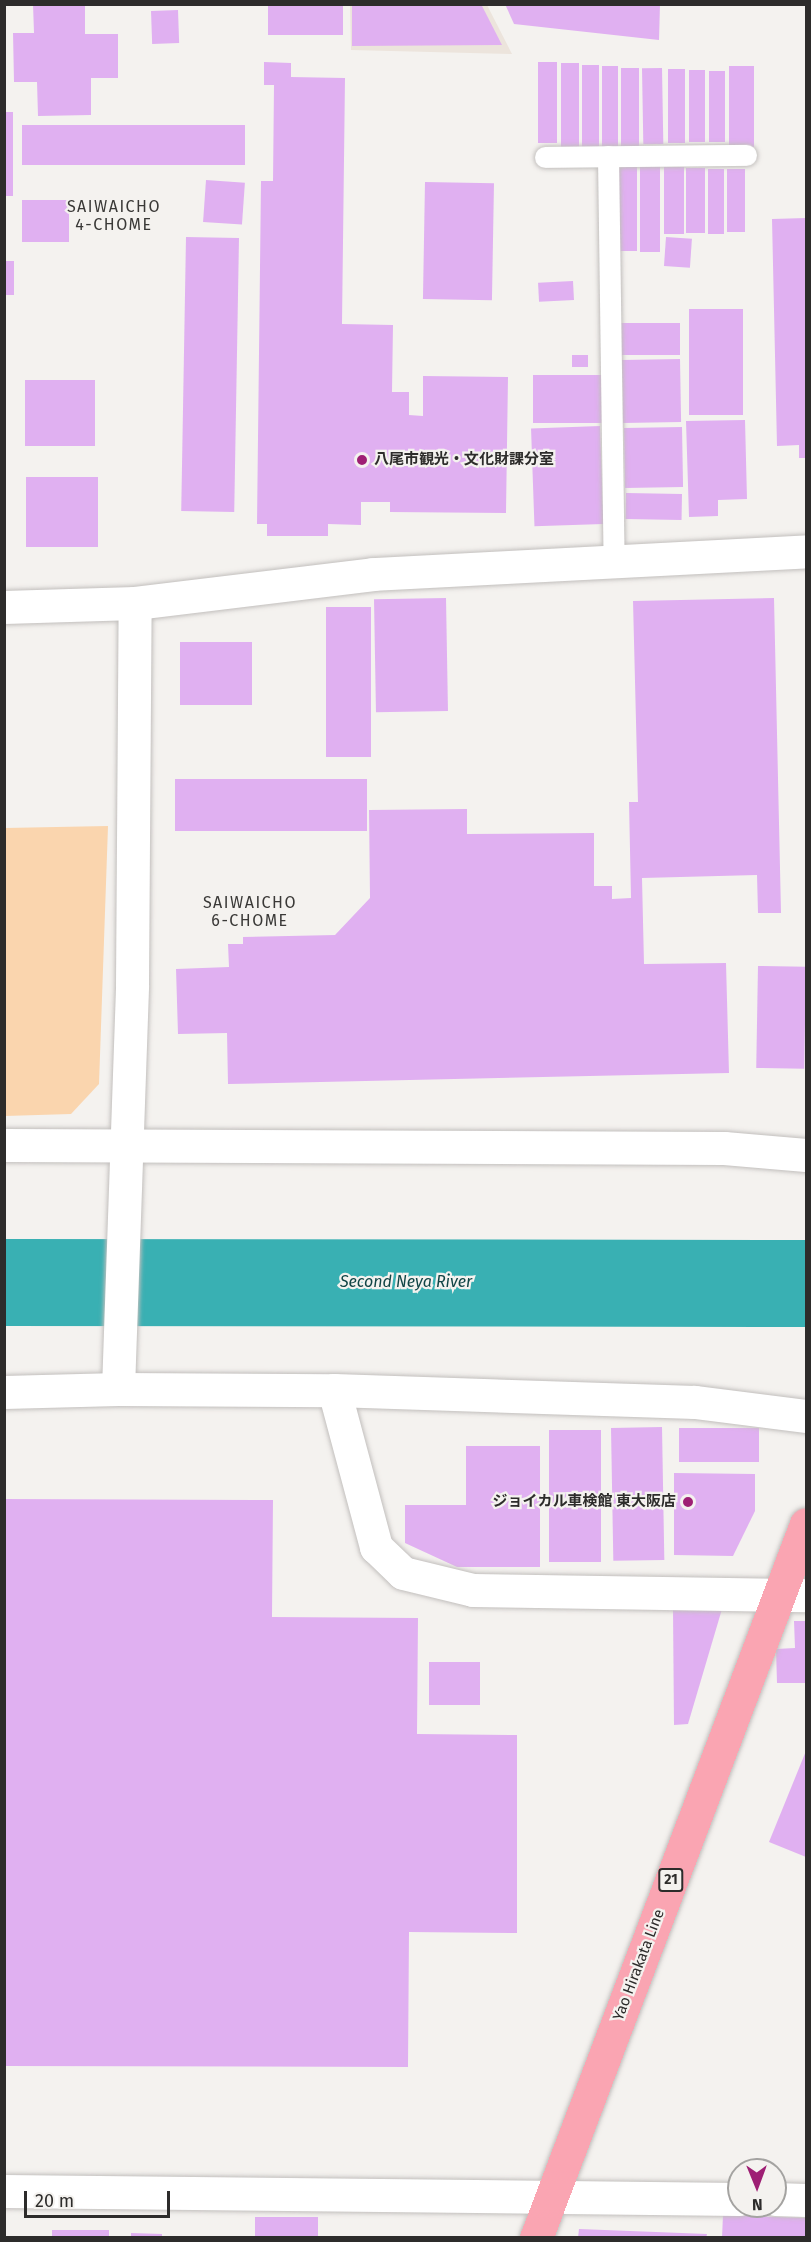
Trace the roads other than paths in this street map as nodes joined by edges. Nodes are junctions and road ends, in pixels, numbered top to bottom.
1 (746, 155) dead end
2 (608, 156) junction
3 (544, 157) dead end
4 (807, 551) edge
5 (614, 561) junction
6 (135, 603) junction
7 (4, 607) edge
8 (127, 1144) junction
9 (4, 1145) edge
10 (807, 1155) edge
11 (117, 1389) junction
12 (334, 1390) junction
13 (4, 1392) edge
14 (807, 1416) edge
15 (807, 1524) edge
16 (793, 1595) edge
17 (4, 2191) edge
18 (551, 2198) junction
19 (727, 2199) edge
20 (787, 2199) edge
21 (807, 2200) edge
22 (536, 2238) edge

1 - 2 lane
2 - 3 lane
2 - 5 lane
4 - 5 street
5 - 6 street
6 - 7 street
6 - 8 street
8 - 9 street
8 - 10 street
8 - 11 street
11 - 12 street
11 - 13 street
12 - 14 street
12 - 16 street
15 - 16 main road, Yao Hirakata Line / 21
16 - 18 main road, Yao Hirakata Line / 21
17 - 18 street
18 - 19 street
18 - 22 main road, Yao Hirakata Line / 21
20 - 21 street

